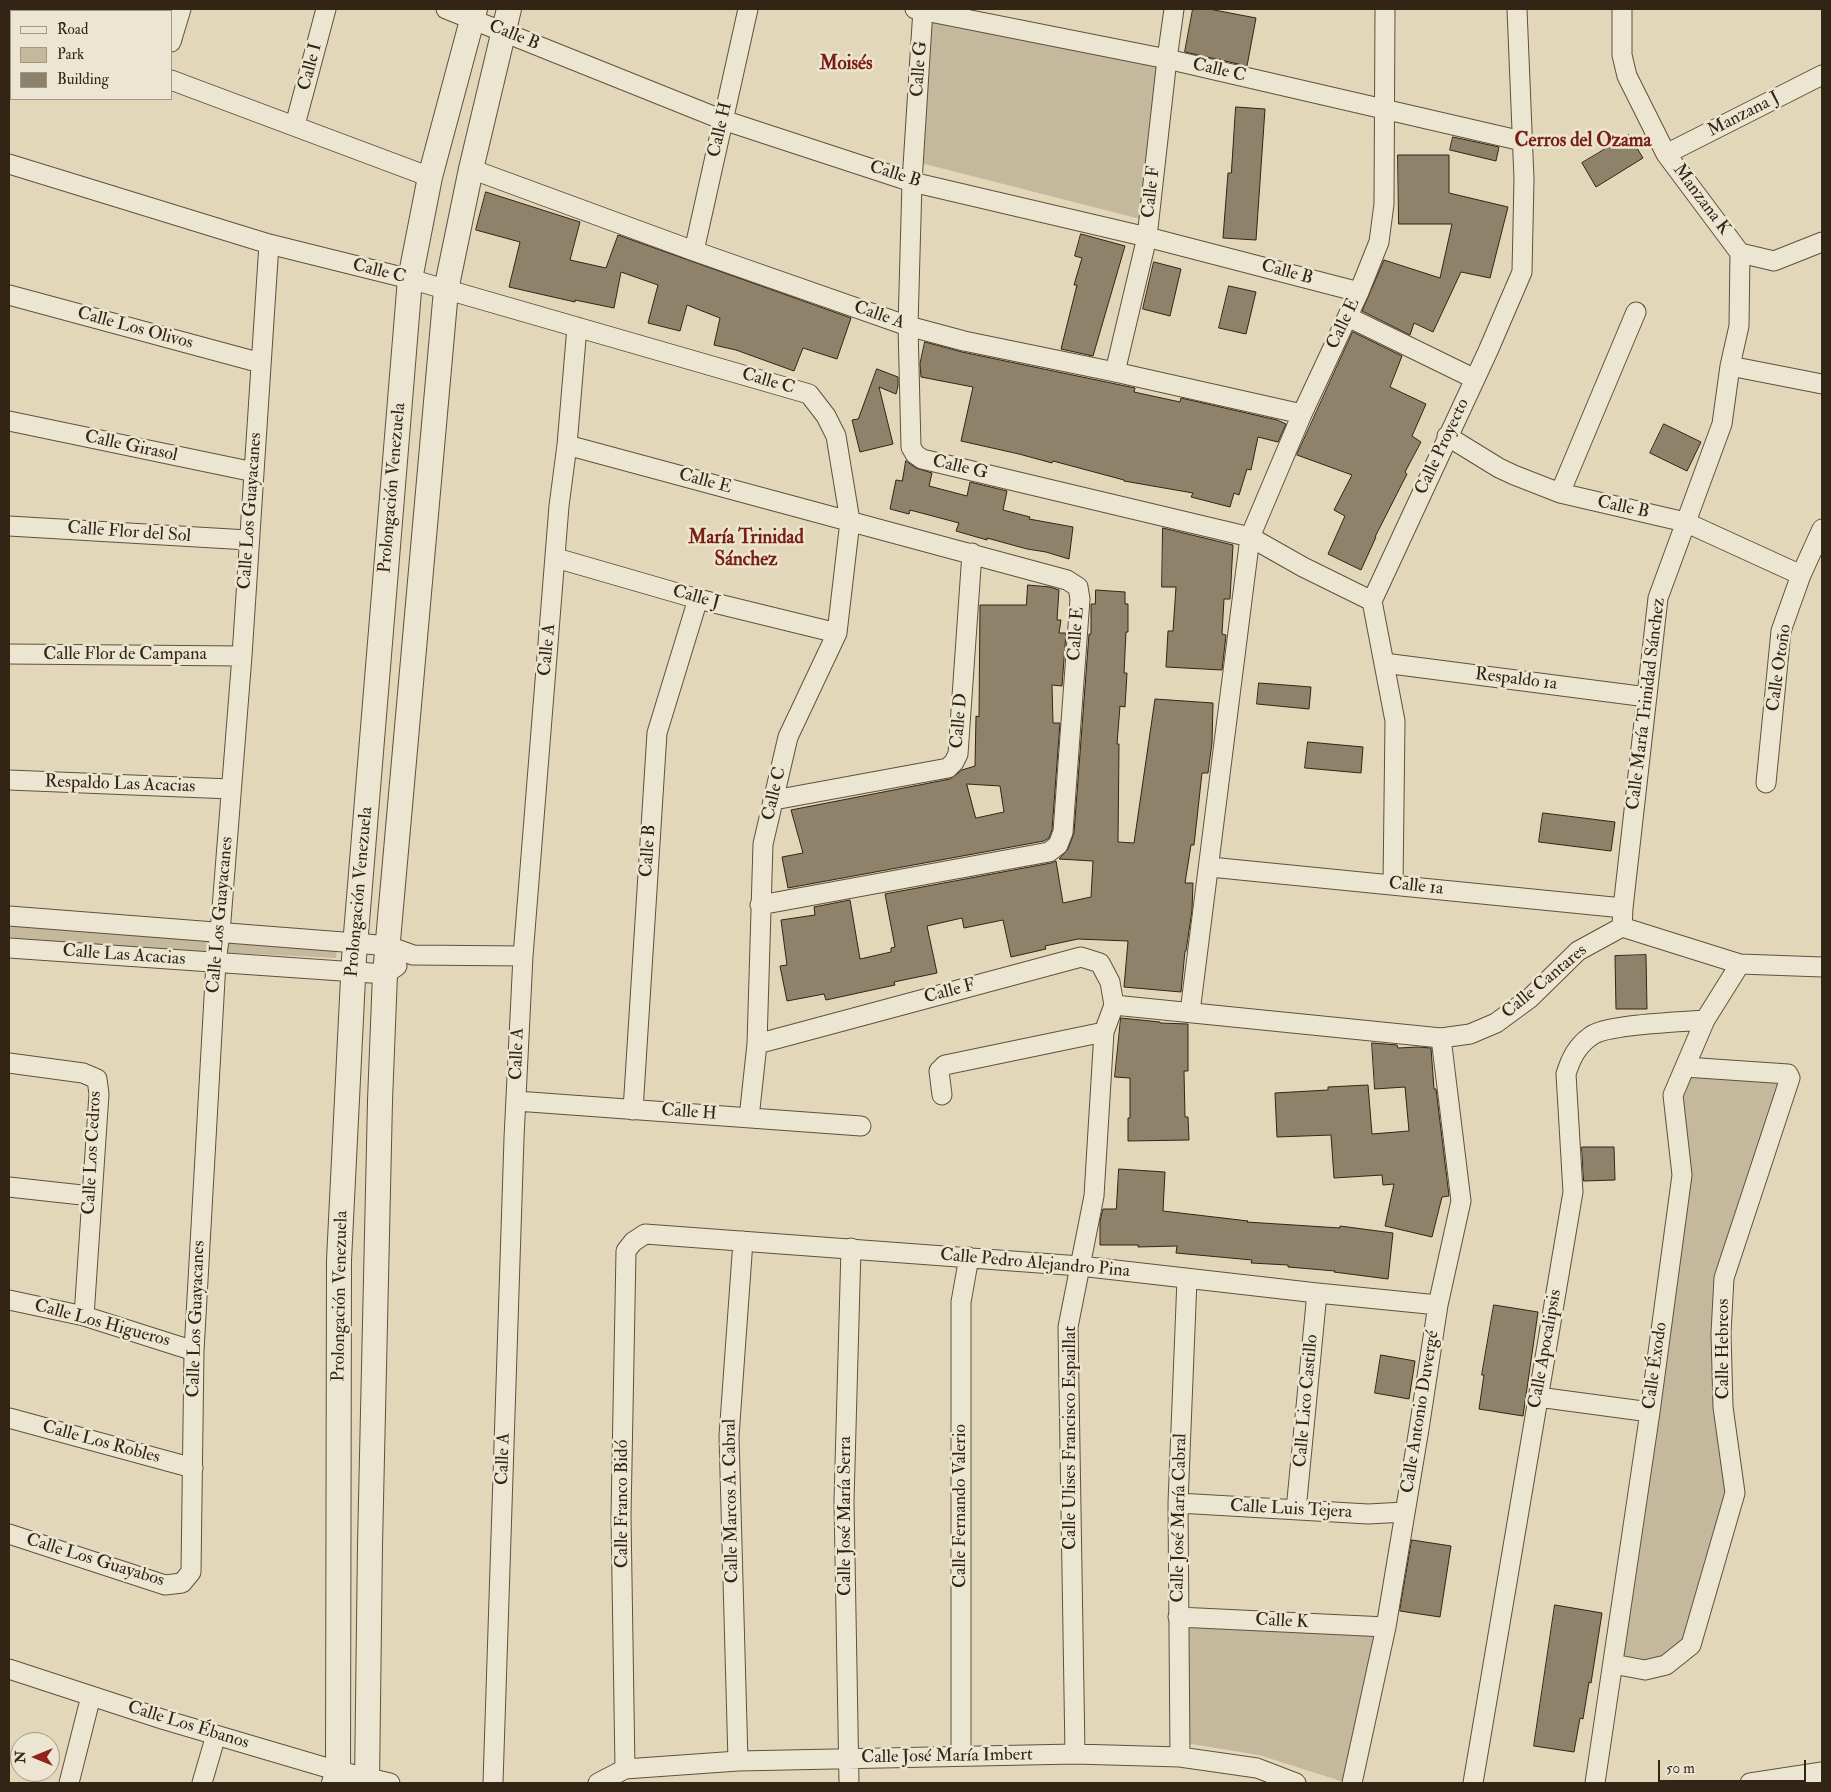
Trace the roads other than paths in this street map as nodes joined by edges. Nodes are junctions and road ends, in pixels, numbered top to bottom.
1 (181, 9) edge
2 (326, 9) edge
3 (446, 9) edge
4 (509, 9) edge
5 (748, 9) edge
6 (1174, 9) edge
7 (1385, 9) edge
8 (1517, 9) edge
9 (921, 10) edge
10 (1627, 11) edge
11 (473, 14) edge
12 (503, 31) junction
13 (172, 39) edge
14 (1167, 59) junction
15 (1822, 75) edge
16 (172, 80) edge
17 (1383, 110) junction
18 (723, 120) junction
19 (295, 125) junction
20 (1522, 141) junction
21 (1666, 154) junction
22 (9, 164) edge
23 (471, 169) junction
24 (430, 176) junction
25 (912, 182) junction
26 (1147, 236) junction
27 (1822, 242) edge
28 (269, 244) junction
29 (694, 251) junction
30 (1740, 253) junction
31 (410, 279) junction
32 (446, 290) junction
33 (1359, 292) junction
34 (9, 295) edge
35 (1636, 312) dead end
36 (1348, 317) junction
37 (908, 326) junction
38 (577, 327) junction
39 (261, 364) junction
40 (1730, 366) junction
41 (1115, 372) junction
42 (1475, 379) junction
43 (1822, 384) edge
44 (1302, 414) junction
45 (9, 421) edge
46 (1448, 436) junction
47 (567, 445) junction
48 (254, 472) junction
49 (1560, 493) junction
50 (850, 521) junction
51 (1685, 522) junction
52 (9, 526) edge
53 (1822, 529) edge
54 (1250, 537) junction
55 (248, 540) junction
56 (972, 553) junction
57 (556, 558) junction
58 (1801, 576) junction
59 (698, 599) junction
60 (1372, 601) junction
61 (837, 633) junction
62 (9, 654) edge
63 (242, 656) junction
64 (1384, 663) junction
65 (1647, 697) junction
66 (9, 780) edge
67 (1766, 783) dead end
68 (231, 789) junction
69 (774, 800) junction
70 (1210, 867) junction
71 (1393, 885) junction
72 (760, 905) junction
73 (1623, 908) junction
74 (9, 916) edge
75 (1622, 927) junction
76 (220, 932) junction
77 (356, 943) junction
78 (388, 946) junction
79 (9, 948) edge
80 (413, 955) junction
81 (522, 956) junction
82 (216, 962) junction
83 (1740, 964) junction
84 (1822, 967) edge
85 (353, 972) junction
86 (386, 974) junction
87 (1114, 1005) junction
88 (1190, 1012) junction
89 (1705, 1020) junction
90 (1104, 1032) junction
91 (1441, 1038) junction
92 (756, 1044) junction
93 (9, 1064) edge
94 (1685, 1067) junction
95 (942, 1094) dead end
96 (516, 1101) junction
97 (633, 1110) junction
98 (749, 1118) junction
99 (861, 1126) dead end
100 (9, 1187) edge
101 (91, 1196) junction
102 (743, 1240) junction
103 (633, 1242) joint
104 (851, 1248) junction
105 (969, 1257) junction
106 (1080, 1266) junction
107 (1187, 1279) junction
108 (1317, 1293) junction
109 (9, 1300) edge
110 (1438, 1305) junction
111 (84, 1316) junction
112 (194, 1351) junction
113 (1538, 1397) junction
114 (1650, 1412) junction
115 (9, 1418) edge
116 (193, 1468) junction
117 (1178, 1503) junction
118 (1296, 1510) junction
119 (1404, 1512) junction
120 (9, 1534) edge
121 (182, 1583) joint
122 (1178, 1617) junction
123 (1386, 1627) junction
124 (1613, 1664) junction
125 (9, 1669) edge
126 (90, 1696) junction
127 (216, 1735) junction
128 (1075, 1754) junction
129 (961, 1756) junction
130 (1180, 1757) junction
131 (849, 1759) junction
132 (738, 1761) junction
133 (625, 1769) junction
134 (1822, 1772) edge
135 (336, 1777) edge
136 (375, 1782) edge
137 (69, 1783) edge
138 (202, 1783) edge
139 (493, 1783) edge
140 (598, 1783) edge
141 (849, 1783) edge
142 (1296, 1783) edge
143 (1352, 1783) edge
144 (1473, 1783) edge
145 (1595, 1783) edge
146 (1750, 1783) edge

1 - 13 street
2 - 19 street, Calle I
3 - 11 street, Calle B
4 - 12 street, Prolongación Venezuela
5 - 18 street, Calle H
6 - 14 street, Calle F
7 - 17 street, Calle E
8 - 20 street, Calle Proyecto
9 - 14 street, Calle C
9 - 25 street, Calle G
10 - 21 street, Manzana K
11 - 12 street, Calle B
11 - 24 street, Prolongación Venezuela
12 - 18 street, Calle B
12 - 23 street, Prolongación Venezuela
14 - 17 street, Calle C
14 - 26 street, Calle F
15 - 21 street, Manzana J
16 - 19 street
17 - 20 street, Calle C
17 - 33 street, Calle E
18 - 25 street, Calle B
18 - 29 street, Calle H
19 - 24 street
20 - 42 street, Calle Proyecto
21 - 30 street, Manzana K
22 - 28 street, Calle C
23 - 29 street, Calle A
23 - 32 street, Prolongación Venezuela
24 - 31 street, Prolongación Venezuela
25 - 26 street, Calle B
25 - 37 street, Calle G
26 - 33 street, Calle B
26 - 41 street, Calle F
27 - 30 street, Manzana K
28 - 31 street, Calle C
28 - 39 street, Calle Los Guayacanes
29 - 37 street, Calle A
30 - 40 street, Calle María Trinidad Sánchez
31 - 32 street, Calle C
31 - 77 street, Prolongación Venezuela
32 - 38 street, Calle C
32 - 78 street, Prolongación Venezuela
33 - 36 street, Calle E
34 - 39 street, Calle Los Olivos
35 - 49 street
36 - 42 street
36 - 44 street, Calle E
37 - 41 street, Calle A
37 - 54 street, Calle G
38 - 47 street, Calle A
38 - 50 street, Calle C
39 - 48 street, Calle Los Guayacanes
40 - 43 street
40 - 51 street, Calle María Trinidad Sánchez
41 - 44 street, Calle A
42 - 46 street, Calle Proyecto
44 - 54 street, Calle E
45 - 48 street, Calle Girasol
46 - 49 street, Calle B
46 - 60 street, Calle Proyecto
47 - 50 street, Calle E
47 - 57 street, Calle A
48 - 55 street, Calle Los Guayacanes
49 - 51 street, Calle B
50 - 56 street, Calle E
50 - 61 street, Calle C
51 - 58 street, Calle B
51 - 65 street, Calle María Trinidad Sánchez
52 - 55 street, Calle Flor del Sol
53 - 58 street, Calle Otoño
54 - 60 street, Calle G
54 - 70 street, Calle E
55 - 63 street, Calle Los Guayacanes
56 - 69 street, Calle D
56 - 72 street, Calle E
57 - 59 street, Calle J
57 - 81 street, Calle A
58 - 67 street, Calle Otoño
59 - 61 street, Calle J
59 - 97 street, Calle B
60 - 64 street
61 - 69 street, Calle C
62 - 63 street, Calle Flor de Campana
63 - 68 street, Calle Los Guayacanes
64 - 65 street, Respaldo 1a
64 - 71 street
65 - 73 street, Calle María Trinidad Sánchez
66 - 68 street, Respaldo Las Acacias
68 - 76 street, Calle Los Guayacanes
69 - 72 street, Calle C
70 - 71 street, Calle 1a
70 - 88 street, Calle E
71 - 73 street, Calle 1a
72 - 92 street, Calle C
73 - 75 street, Calle María Trinidad Sánchez
74 - 76 street, Calle Las Acacias
75 - 83 street
75 - 91 street, Calle Cantares
76 - 77 street, Calle Las Acacias
76 - 82 street, Calle Los Guayacanes
77 - 78 street, Calle Las Acacias
77 - 85 street, Prolongación Venezuela
78 - 80 street, Calle Las Acacias
78 - 86 street, Prolongación Venezuela
79 - 82 street, Calle Las Acacias
80 - 81 street, Calle Las Acacias
80 - 86 street
81 - 96 street, Calle A
82 - 85 street, Calle Las Acacias
82 - 112 street, Calle Los Guayacanes
83 - 84 street
83 - 89 street, Calle Éxodo
85 - 86 street, Calle Las Acacias
85 - 135 street, Prolongación Venezuela
86 - 136 street, Prolongación Venezuela
87 - 88 street, Calle Cantares
87 - 90 street, Calle Ulises Francisco Espaillat
87 - 92 street, Calle F
88 - 91 street, Calle Cantares
89 - 94 street, Calle Éxodo
89 - 113 street, Calle Apocalipsis
90 - 95 street
90 - 106 street, Calle Ulises Francisco Espaillat
91 - 110 street, Calle Antonio Duvergé
92 - 98 street, Calle C
93 - 101 street, Calle Los Cedros
94 - 114 street, Calle Éxodo
94 - 124 street, Calle Hebreos
96 - 97 street, Calle H
96 - 139 street, Calle A
97 - 98 street, Calle H
98 - 99 street, Calle H
100 - 101 street
101 - 111 street, Calle Los Cedros
102 - 103 street, Calle Pedro Alejandro Pina
102 - 104 street, Calle Pedro Alejandro Pina
102 - 132 street, Calle Marcos A. Cabral
103 - 133 street, Calle Franco Bidó
104 - 105 street, Calle Pedro Alejandro Pina
104 - 131 street, Calle José María Serra
105 - 106 street, Calle Pedro Alejandro Pina
105 - 129 street, Calle Fernando Valerio
106 - 107 street, Calle Pedro Alejandro Pina
106 - 128 street, Calle Ulises Francisco Espaillat
107 - 108 street, Calle Pedro Alejandro Pina
107 - 117 street, Calle José María Cabral
108 - 110 street, Calle Pedro Alejandro Pina
108 - 118 street, Calle Lico Castillo
109 - 111 street, Calle Los Higueros
110 - 119 street, Calle Antonio Duvergé
111 - 112 street, Calle Los Higueros
112 - 116 street, Calle Los Guayacanes
113 - 114 street
113 - 144 street, Calle Apocalipsis
114 - 124 street, Calle Éxodo
115 - 116 street, Calle Los Robles
116 - 121 street, Calle Los Guayacanes
117 - 118 street, Calle Luis Tejera
117 - 122 street, Calle José María Cabral
118 - 119 street, Calle Luis Tejera
119 - 123 street, Calle Antonio Duvergé
120 - 121 street, Calle Los Guayabos
122 - 123 street, Calle K
122 - 130 street, Calle José María Cabral
123 - 143 street, Calle Antonio Duvergé
124 - 145 street, Calle Éxodo
125 - 126 street, Calle Los Ébanos
126 - 127 street, Calle Los Ébanos
126 - 137 street
127 - 135 street, Calle Los Ébanos
127 - 138 street
128 - 129 street, Calle José María Imbert
128 - 130 street, Calle José María Imbert
129 - 131 street, Calle José María Imbert
130 - 142 street, Calle José María Imbert
131 - 132 street, Calle José María Imbert
131 - 141 street, Calle José María Serra
132 - 133 street, Calle José María Imbert
133 - 140 street, Calle José María Imbert
134 - 146 street
135 - 136 street, Calle Los Ébanos

